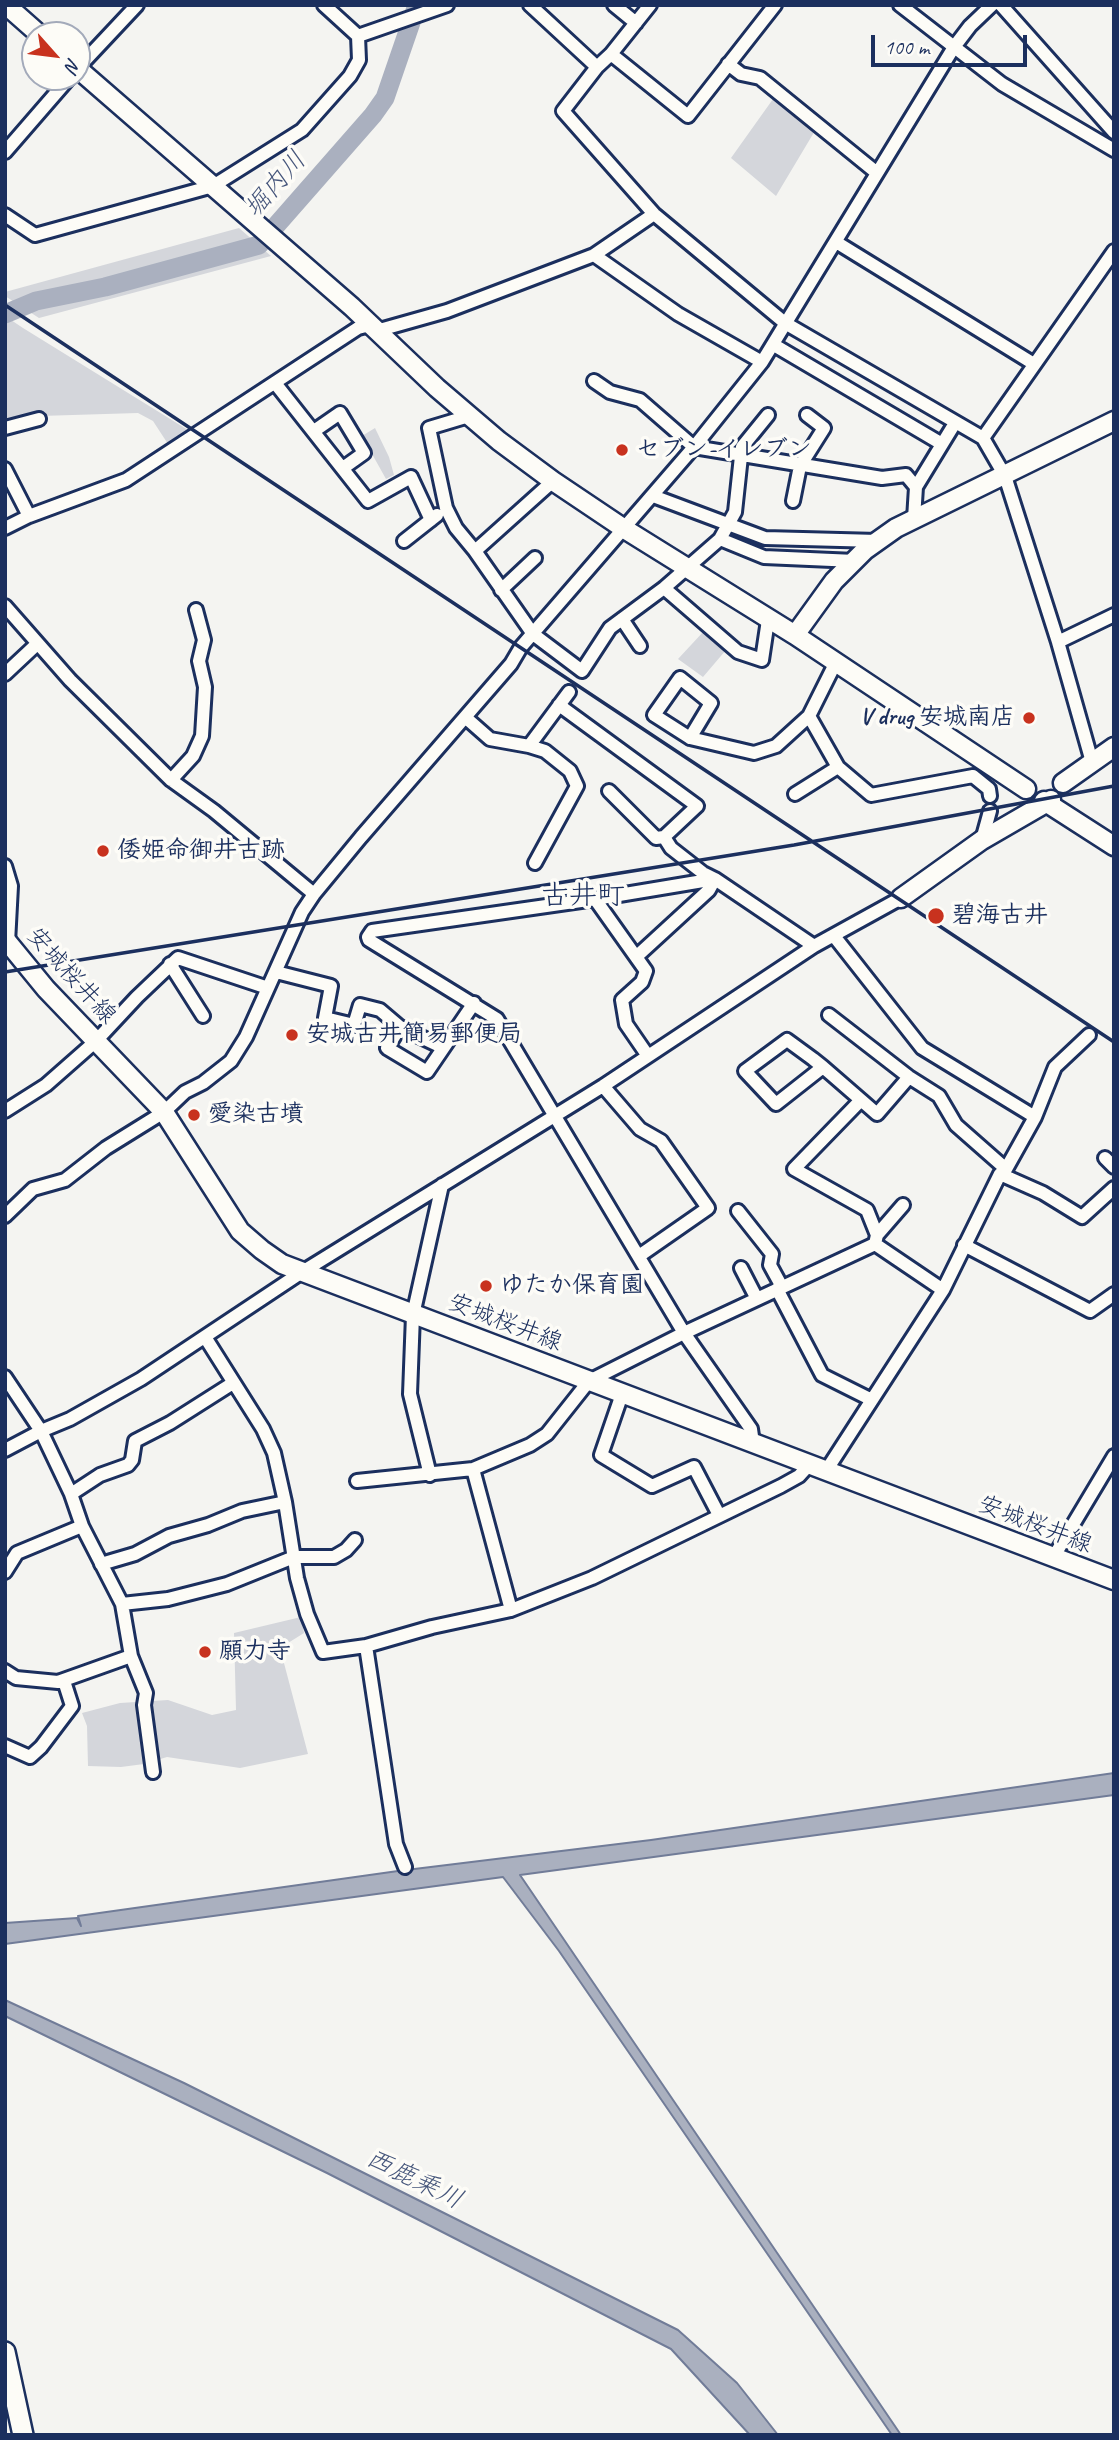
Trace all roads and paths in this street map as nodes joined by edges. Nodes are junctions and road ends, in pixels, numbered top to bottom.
1 (6, 5) edge
2 (137, 5) edge
3 (324, 5) edge
4 (447, 5) edge
5 (530, 5) edge
6 (614, 5) edge
7 (650, 5) edge
8 (775, 5) edge
9 (900, 5) edge
10 (992, 5) edge
11 (1001, 5) edge
12 (24, 21) edge
13 (636, 23) junction
14 (358, 36) junction
15 (954, 47) junction
16 (91, 53) edge
17 (611, 54) junction
18 (728, 64) junction
19 (597, 67) junction
20 (91, 80) edge
21 (58, 91) edge
22 (1114, 132) edge
23 (1114, 150) edge
24 (5, 152) edge
25 (877, 173) junction
26 (213, 186) junction
27 (654, 214) junction
28 (5, 215) edge
29 (836, 242) junction
30 (1114, 251) edge
31 (594, 255) junction
32 (785, 323) junction
33 (373, 328) junction
34 (774, 345) junction
35 (762, 362) junction
36 (1034, 363) junction
37 (594, 381) dead end
38 (275, 383) junction
39 (768, 415) dead end
40 (807, 415) dead end
41 (469, 416) junction
42 (39, 419) dead end
43 (1114, 421) edge
44 (954, 422) junction
45 (5, 428) edge
46 (314, 431) junction
47 (983, 438) junction
48 (942, 443) junction
49 (694, 447) junction
50 (740, 456) junction
51 (800, 466) junction
52 (343, 468) junction
53 (1004, 476) junction
54 (7, 477) edge
55 (553, 481) junction
56 (916, 487) junction
57 (653, 496) junction
58 (793, 500) dead end
59 (446, 508) junction
60 (29, 516) junction
61 (914, 519) junction
62 (431, 520) junction
63 (729, 523) junction
64 (5, 528) edge
65 (623, 528) junction
66 (720, 540) junction
67 (404, 541) dead end
68 (878, 541) junction
69 (475, 551) junction
70 (535, 558) dead end
71 (855, 561) junction
72 (688, 568) junction
73 (664, 588) junction
74 (501, 590) junction
75 (5, 606) edge
76 (196, 610) dead end
77 (1114, 615) edge
78 (622, 619) junction
79 (768, 620) junction
80 (533, 634) junction
81 (795, 635) junction
82 (1058, 642) junction
83 (37, 643) junction
84 (640, 646) dead end
85 (835, 664) junction
86 (5, 674) edge
87 (569, 692) dead end
88 (559, 705) junction
89 (809, 716) junction
90 (465, 717) junction
91 (690, 738) junction
92 (529, 746) junction
93 (1114, 747) edge
94 (1092, 762) junction
95 (838, 767) junction
96 (171, 780) junction
97 (1063, 783) dead end
98 (1026, 789) dead end
99 (609, 791) dead end
100 (795, 794) dead end
101 (990, 796) dead end
102 (990, 811) dead end
103 (664, 837) junction
104 (982, 840) junction
105 (1114, 846) edge
106 (535, 863) dead end
107 (5, 866) edge
108 (715, 878) junction
109 (314, 894) junction
110 (901, 898) joint
111 (595, 899) junction
112 (834, 936) junction
113 (7, 941) edge
114 (814, 946) junction
115 (636, 957) junction
116 (170, 964) junction
117 (276, 972) junction
118 (268, 988) junction
119 (474, 1003) junction
120 (829, 1015) dead end
121 (203, 1016) dead end
122 (400, 1027) junction
123 (1089, 1035) dead end
124 (96, 1041) junction
125 (442, 1047) junction
126 (648, 1056) junction
127 (823, 1067) junction
128 (909, 1077) junction
129 (603, 1086) junction
130 (861, 1100) junction
131 (5, 1111) edge
132 (164, 1112) junction
133 (553, 1116) junction
134 (1035, 1117) junction
135 (1003, 1171) junction
136 (442, 1185) junction
137 (1114, 1188) edge
138 (903, 1205) dead end
139 (738, 1211) dead end
140 (5, 1216) edge
141 (876, 1240) junction
142 (964, 1245) junction
143 (639, 1256) junction
144 (741, 1268) dead end
145 (302, 1272) junction
146 (779, 1288) junction
147 (943, 1290) junction
148 (1114, 1293) edge
149 (757, 1299) junction
150 (413, 1315) junction
151 (684, 1333) junction
152 (205, 1337) junction
153 (5, 1377) edge
154 (589, 1381) junction
155 (233, 1383) junction
156 (622, 1394) junction
157 (872, 1400) junction
158 (41, 1431) junction
159 (753, 1443) junction
160 (5, 1450) edge
161 (1114, 1456) edge
162 (818, 1468) junction
163 (473, 1469) junction
164 (430, 1475) junction
165 (357, 1481) dead end
166 (71, 1494) junction
167 (285, 1502) junction
168 (719, 1515) junction
169 (82, 1526) junction
170 (355, 1539) dead end
171 (294, 1557) junction
172 (1052, 1558) junction
173 (101, 1564) junction
174 (5, 1572) edge
175 (1114, 1580) edge
176 (121, 1604) junction
177 (511, 1610) junction
178 (366, 1646) junction
179 (131, 1656) junction
180 (5, 1671) edge
181 (64, 1681) junction
182 (5, 1746) edge
183 (153, 1772) dead end
184 (405, 1867) dead end
185 (5, 2352) edge
186 (23, 2435) edge

1 - 12 street
2 - 16 street
3 - 14 street
4 - 14 street
5 - 19 street
6 - 13 street
7 - 13 street
8 - 18 street
9 - 15 street
10 - 15 street
11 - 22 street
13 - 17 street
14 - 26 street
15 - 23 street
15 - 25 street
17 - 18 street
17 - 19 street
18 - 25 street
19 - 27 street
20 - 26 street
21 - 24 street
25 - 29 street
26 - 28 street
26 - 33 street
27 - 31 street
27 - 32 street
29 - 32 street
29 - 36 street
30 - 36 street
31 - 33 street
31 - 35 street
32 - 34 street
32 - 44 street
33 - 38 street
33 - 41 street
34 - 35 street
34 - 48 street
35 - 49 street
36 - 47 street
37 - 49 street
38 - 46 street
38 - 60 street
39 - 50 street
40 - 51 street
41 - 55 street
41 - 59 street
42 - 45 street
43 - 53 street
44 - 47 street
44 - 48 street
46 - 52 street
46 - 52 street
47 - 53 street
48 - 56 street
49 - 50 street
49 - 57 street
50 - 51 street
50 - 63 street
51 - 56 street
51 - 58 street
52 - 62 street
53 - 61 street
53 - 82 street
54 - 60 street
55 - 65 street
55 - 69 street
56 - 61 street
57 - 63 street
57 - 65 street
59 - 62 street
59 - 69 street
60 - 64 street
61 - 68 street
62 - 67 street
63 - 66 street
63 - 68 street
65 - 72 street
65 - 80 street
66 - 71 street
66 - 72 street
68 - 71 street
69 - 74 street
70 - 74 street
71 - 81 street
72 - 73 street
72 - 79 street
73 - 78 street
73 - 79 street
74 - 80 street
75 - 83 street
76 - 96 street
77 - 82 street
78 - 80 street
78 - 84 street
79 - 81 street
80 - 90 street
81 - 85 street
82 - 94 street
83 - 86 street
83 - 96 street
85 - 89 street
85 - 98 street
87 - 88 street
88 - 92 street
88 - 103 street
89 - 91 street
89 - 95 street
90 - 92 street
90 - 109 street
91 - 91 street
92 - 106 street
93 - 94 street
94 - 97 street
95 - 100 street
95 - 101 street
96 - 109 street
99 - 103 street
102 - 104 street
103 - 108 street
104 - 105 street
104 - 110 street
107 - 113 street
108 - 111 street
108 - 114 street
108 - 115 street
109 - 117 street
110 - 112 street
111 - 115 street
111 - 119 street
112 - 114 street
112 - 134 street
113 - 124 street, 安城桜井線
114 - 126 street
115 - 126 street
116 - 118 street
116 - 121 street
116 - 124 street
117 - 118 street
117 - 122 street
118 - 132 street
119 - 125 street
119 - 133 street
120 - 128 street
122 - 125 street
122 - 125 street
123 - 134 street
124 - 131 street
124 - 132 street, 安城桜井線
126 - 129 street
127 - 127 street
127 - 130 street
128 - 130 street
128 - 135 street
129 - 133 street
129 - 143 street
130 - 141 street
132 - 140 street
132 - 145 street, 安城桜井線
133 - 136 street
133 - 143 street
134 - 135 street
135 - 137 street
135 - 142 street
136 - 145 street
136 - 150 street
138 - 141 street
139 - 146 street
141 - 146 street
141 - 147 street
142 - 147 street
142 - 148 street
143 - 151 street
144 - 149 street
145 - 150 street, 安城桜井線
145 - 152 street
146 - 149 street
146 - 157 street
147 - 157 street
149 - 151 street
150 - 154 street, 安城桜井線
150 - 164 street
151 - 154 street
151 - 159 street
152 - 155 street
152 - 158 street
153 - 158 street
154 - 156 street, 安城桜井線
154 - 163 street
155 - 166 street
155 - 167 street
156 - 159 street, 安城桜井線
156 - 168 street
157 - 162 street
158 - 160 street
158 - 166 street
159 - 162 street, 安城桜井線
161 - 172 street
162 - 168 street
162 - 172 street, 安城桜井線
163 - 164 street
163 - 177 street
164 - 165 street
166 - 169 street
167 - 171 street
167 - 173 street
168 - 177 street
169 - 173 street
169 - 174 street
170 - 171 street
171 - 176 street
171 - 178 street
172 - 175 street, 安城桜井線
173 - 176 street
176 - 179 street
177 - 178 street
178 - 184 street
179 - 181 street
179 - 183 street
180 - 181 street
181 - 182 street
185 - 186 main road

